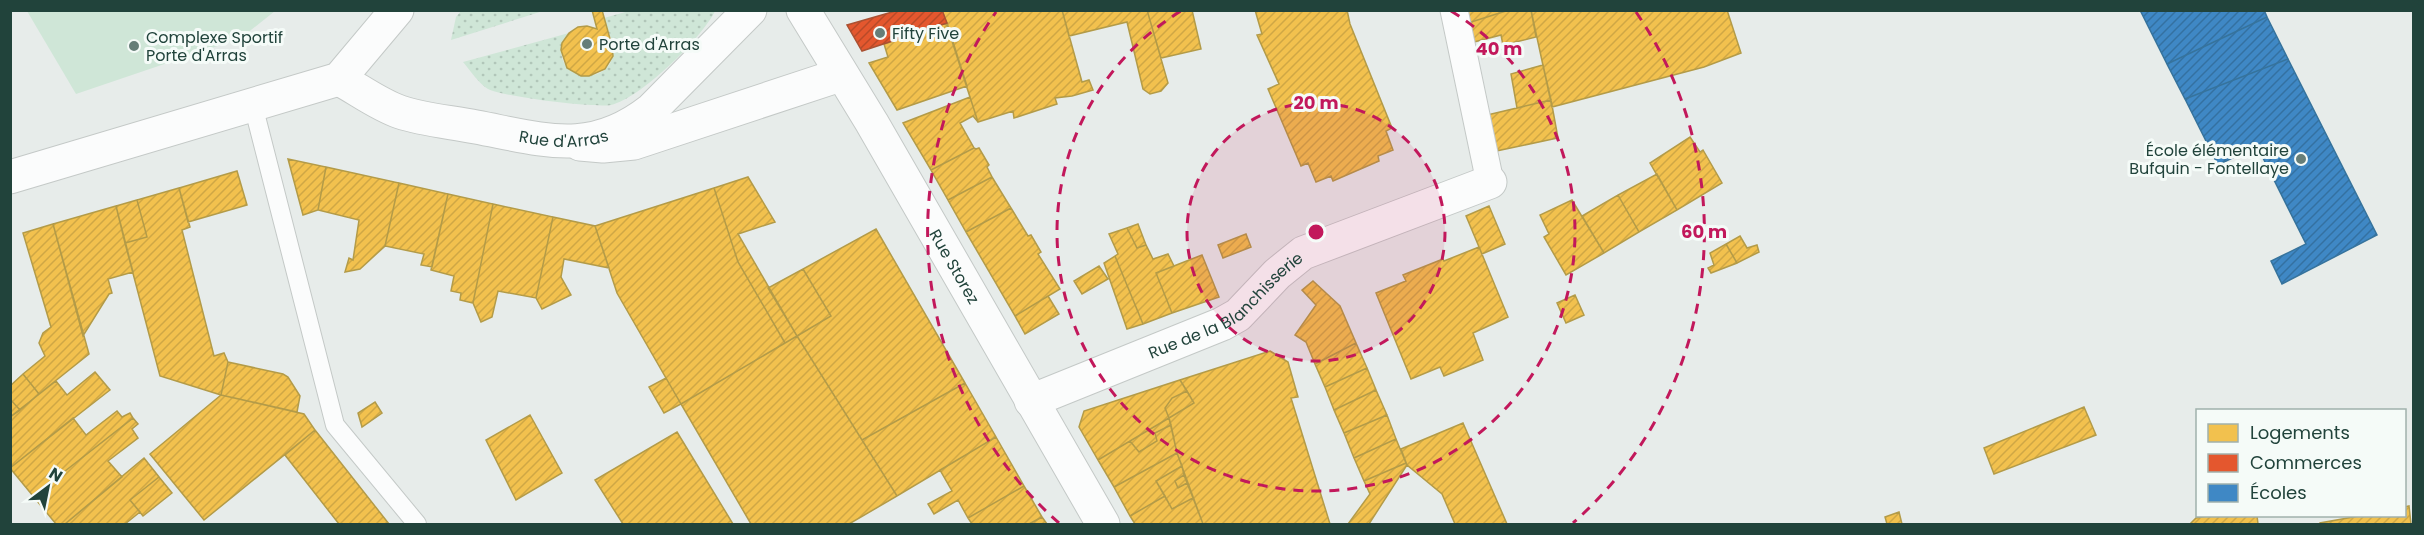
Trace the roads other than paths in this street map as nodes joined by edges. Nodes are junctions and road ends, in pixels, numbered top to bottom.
1 (397, 10) edge
2 (750, 10) edge
3 (803, 10) edge
4 (1455, 10) edge
5 (840, 75) junction
6 (339, 79) junction
7 (253, 105) junction
8 (570, 142) junction
9 (43, 166) junction
10 (10, 169) edge
11 (10, 177) edge
12 (1490, 182) joint
13 (1031, 401) junction
14 (417, 525) edge
15 (1103, 525) edge

1 - 6 street
2 - 8 street, Rue d'Arras
3 - 5 street, Rue Storez
4 - 12 street, Rue de la Blanchisserie
5 - 8 street
5 - 13 street, Rue Storez
6 - 7 street
6 - 8 street, Rue d'Arras
7 - 9 street
7 - 14 lane
9 - 10 street
9 - 11 street
12 - 13 street, Rue de la Blanchisserie
13 - 15 street, Rue Storez

